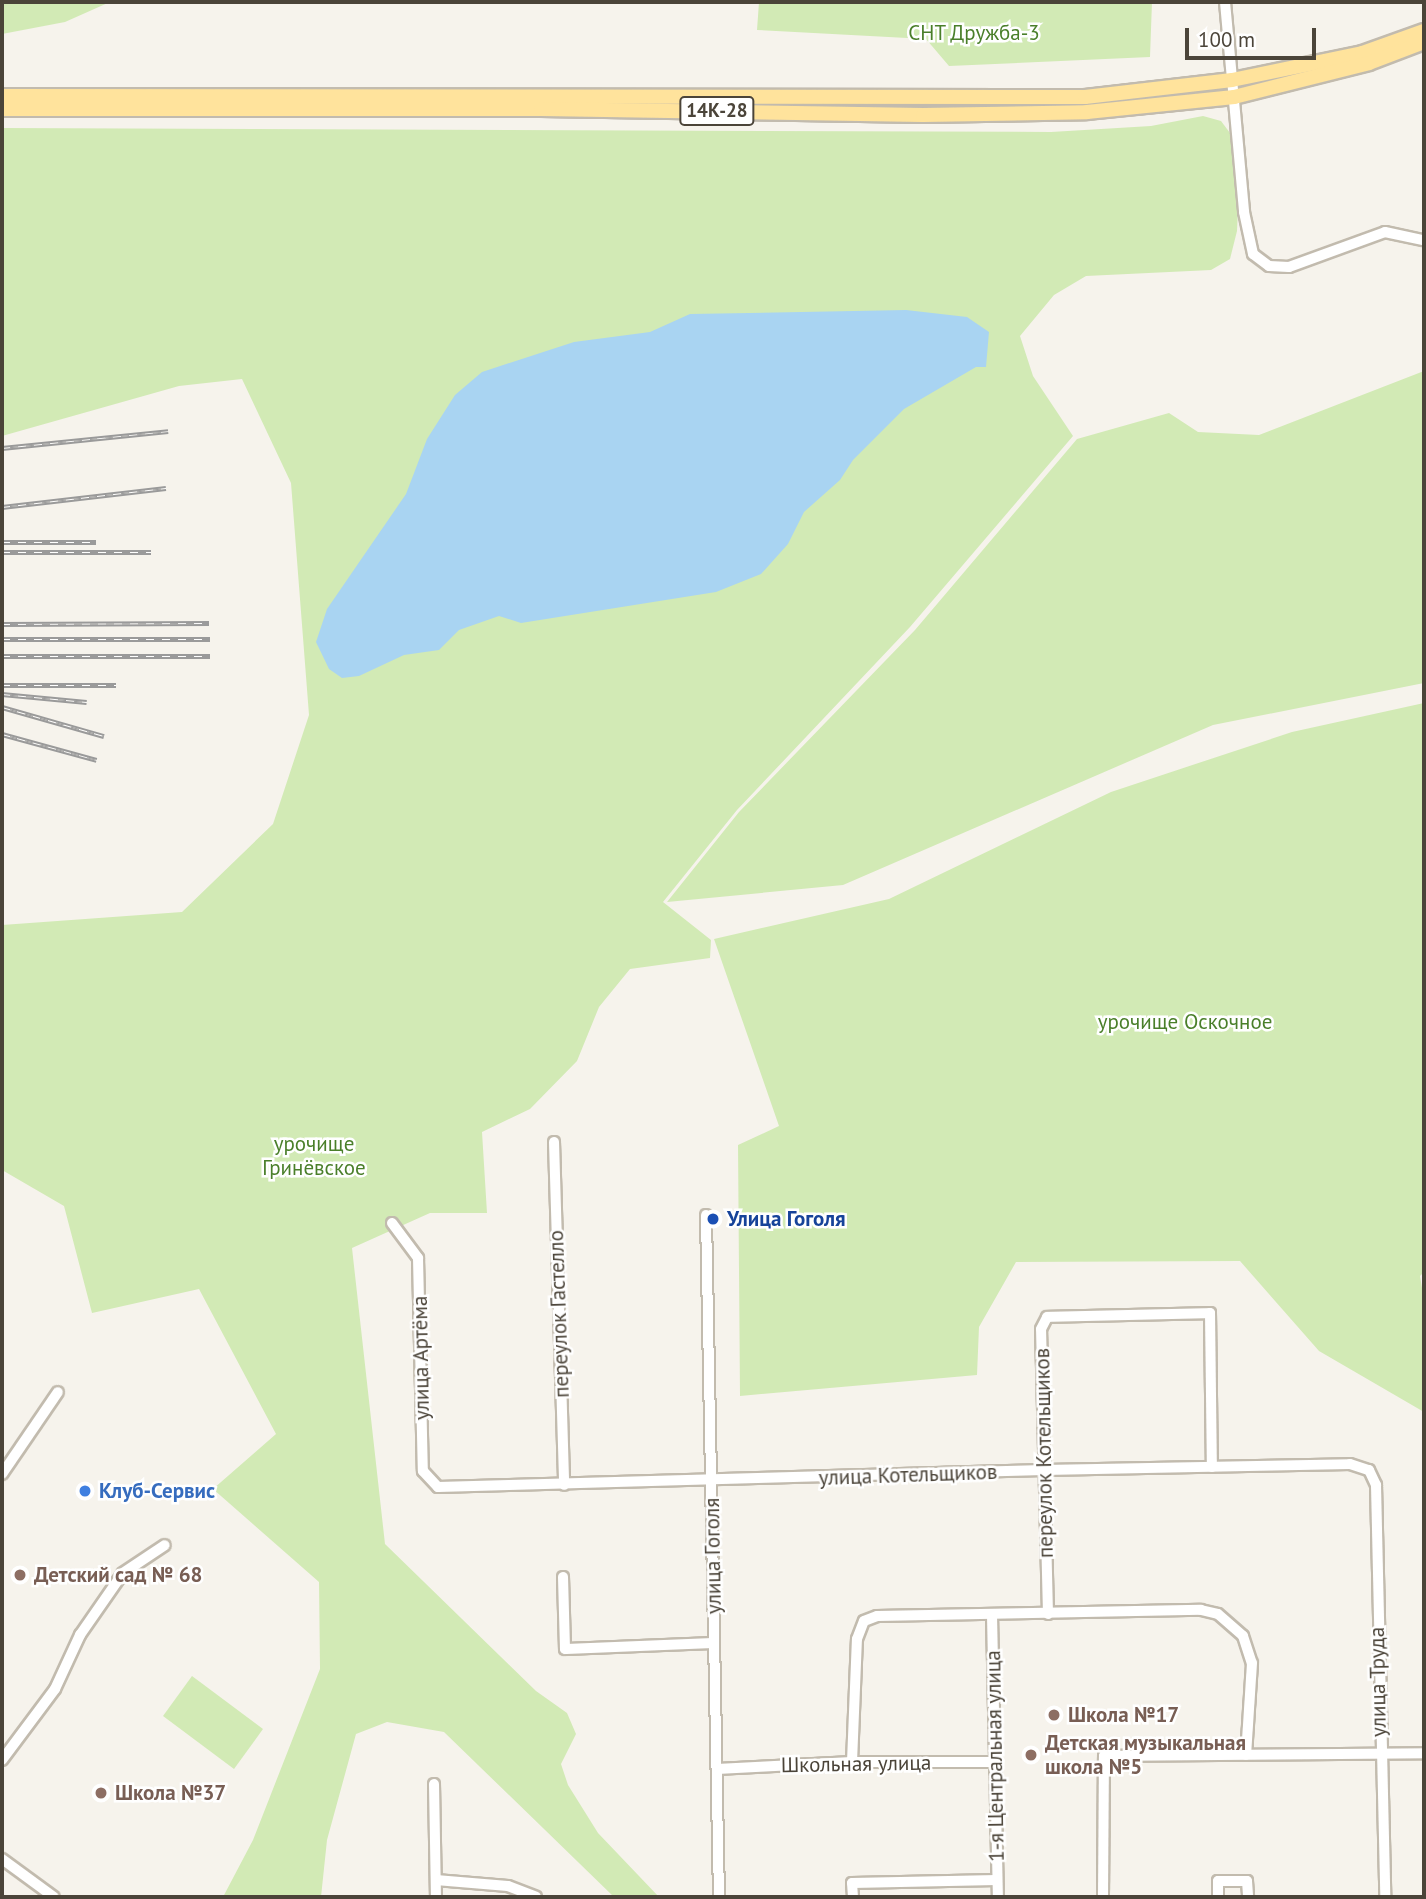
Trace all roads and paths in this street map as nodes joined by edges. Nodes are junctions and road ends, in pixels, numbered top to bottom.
1 (1225, 2) edge
2 (1424, 31) edge
3 (1424, 43) edge
4 (1232, 80) junction
5 (2, 96) edge
6 (1234, 97) junction
7 (2, 109) edge
8 (1424, 240) edge
9 (554, 1142) dead end
10 (706, 1215) dead end
11 (392, 1223) dead end
12 (58, 1392) dead end
13 (1212, 1467) junction
14 (1044, 1470) junction
15 (1369, 1470) joint
16 (2, 1475) edge
17 (711, 1483) junction
18 (564, 1485) junction
19 (446, 1487) joint
20 (165, 1545) dead end
21 (562, 1577) dead end
22 (1048, 1614) junction
23 (992, 1615) junction
24 (714, 1643) junction
25 (1379, 1753) junction
26 (1424, 1753) edge
27 (1246, 1755) junction
28 (2, 1760) edge
29 (852, 1762) junction
30 (995, 1762) junction
31 (717, 1769) junction
32 (434, 1784) dead end
33 (2, 1859) edge
34 (436, 1880) junction
35 (998, 1880) junction
36 (54, 1897) edge
37 (436, 1897) edge
38 (536, 1897) edge
39 (719, 1897) edge
40 (853, 1897) edge
41 (998, 1897) edge
42 (1103, 1897) edge
43 (1218, 1897) edge
44 (1248, 1897) edge
45 (1385, 1897) edge

1 - 4 street
2 - 4 main road, 14К-28
3 - 6 main road, 14К-28
4 - 5 main road, 14К-28
4 - 6 street
6 - 7 main road, 14К-28
6 - 8 street
9 - 18 street, переулок Гастелло
10 - 17 street, улица Гоголя
11 - 19 street, улица Артёма
12 - 16 street
13 - 14 street, улица Котельщиков
13 - 14 street, переулок Котельщиков
13 - 15 street, улица Котельщиков
14 - 17 street, улица Котельщиков
14 - 22 street, переулок Котельщиков
15 - 25 street, улица Труда
17 - 18 street, улица Котельщиков
17 - 24 street, улица Гоголя
18 - 19 street, улица Котельщиков
20 - 28 street
21 - 24 street
22 - 23 street
22 - 27 street
23 - 29 street
23 - 30 street, 1-я Центральная улица
24 - 31 street, улица Гоголя
25 - 26 street
25 - 27 street
25 - 45 street, улица Труда
27 - 42 street
29 - 30 street, Школьная улица
29 - 31 street, Школьная улица
30 - 35 street, 1-я Центральная улица
31 - 39 street, улица Гоголя
32 - 34 street
33 - 36 street
34 - 37 street
34 - 38 street
35 - 40 street
35 - 41 street, 1-я Центральная улица
43 - 44 street

